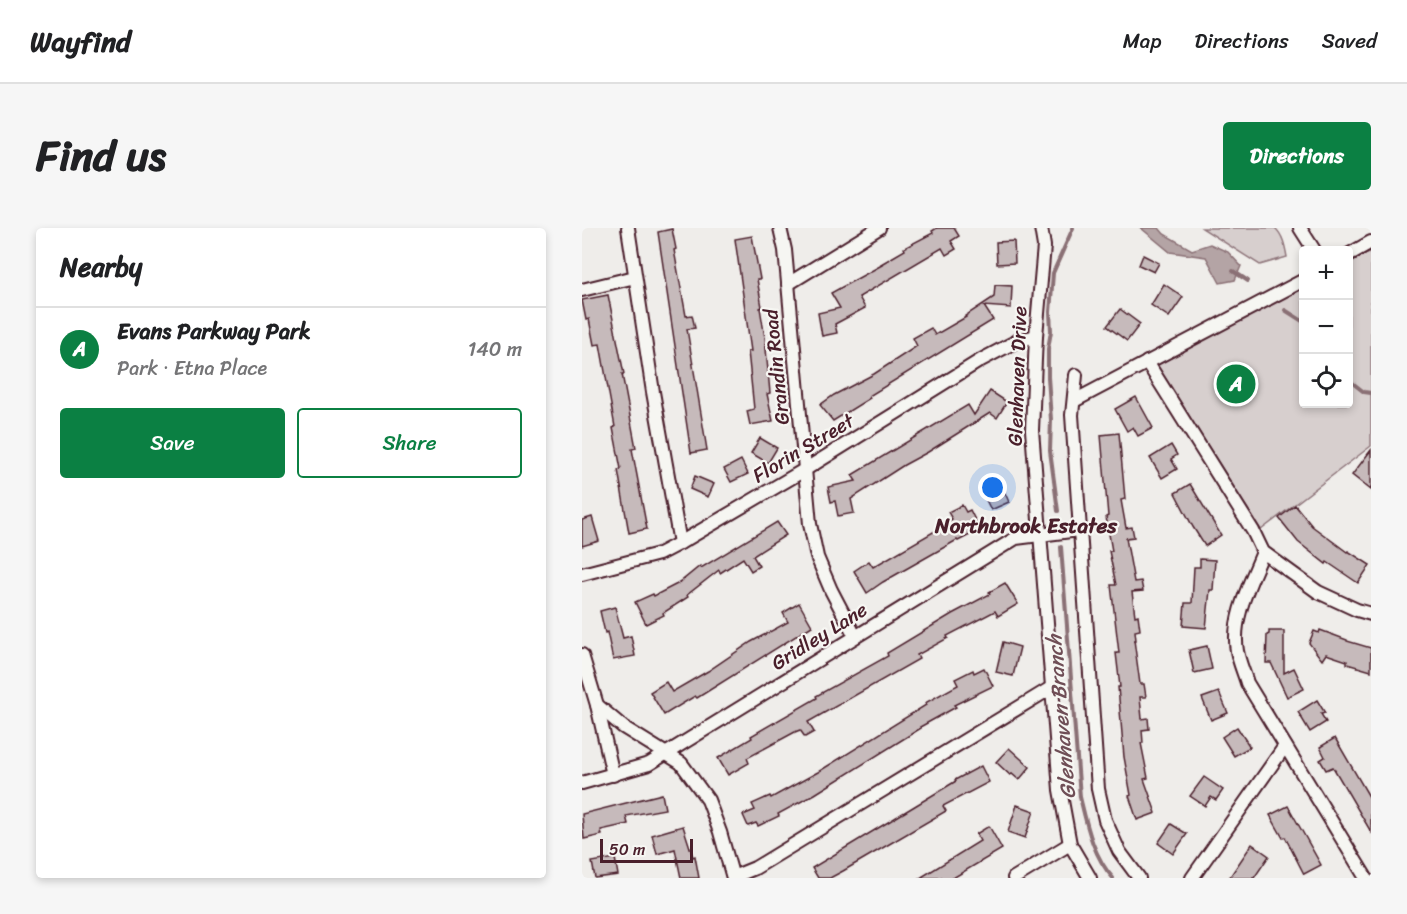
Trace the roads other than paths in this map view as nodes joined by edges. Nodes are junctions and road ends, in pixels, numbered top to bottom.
1 (628, 228) edge
2 (780, 228) edge
3 (879, 228) edge
4 (1041, 228) edge
5 (1300, 228) edge
6 (1371, 242) edge
7 (1311, 246) edge
8 (1353, 252) edge
9 (635, 277) junction
10 (1299, 282) edge
11 (788, 284) junction
12 (582, 290) edge
13 (1036, 336) junction
14 (1147, 362) junction
15 (1076, 375) dead end
16 (1074, 400) junction
17 (806, 470) junction
18 (1079, 530) junction
19 (1040, 535) junction
20 (680, 543) junction
21 (1263, 552) junction
22 (582, 574) edge
23 (1371, 614) edge
24 (855, 636) junction
25 (582, 655) edge
26 (1051, 688) junction
27 (597, 705) junction
28 (1285, 746) junction
29 (667, 753) junction
30 (613, 775) junction
31 (582, 783) edge
32 (1070, 844) junction
33 (733, 877) edge
34 (1014, 878) edge
35 (1090, 878) edge
36 (1139, 878) edge
37 (1192, 878) edge
38 (1366, 878) edge

1 - 9 street
2 - 11 street, Grandin Road
3 - 11 street
4 - 13 street, Glenhaven Drive
5 - 7 street
6 - 8 street
9 - 12 street
9 - 20 street
10 - 14 street
11 - 17 street, Grandin Road
13 - 17 street, Florin Street
13 - 19 street, Glenhaven Drive
14 - 16 street
14 - 21 street
15 - 16 street
16 - 18 street
17 - 20 street, Florin Street
17 - 24 street, Grandin Road
18 - 19 street, Gridley Lane
18 - 36 street
19 - 24 street, Gridley Lane
19 - 26 street, Glenhaven Drive
20 - 22 street, Florin Street
21 - 23 street
21 - 28 street
24 - 29 street, Gridley Lane
25 - 27 street
26 - 32 street, Glenhaven Drive
26 - 33 street
27 - 29 street
27 - 30 street
28 - 37 street
28 - 38 street
29 - 30 street, Gridley Lane
29 - 33 street
30 - 31 street, Gridley Lane
32 - 34 street
32 - 35 street, Glenhaven Drive

